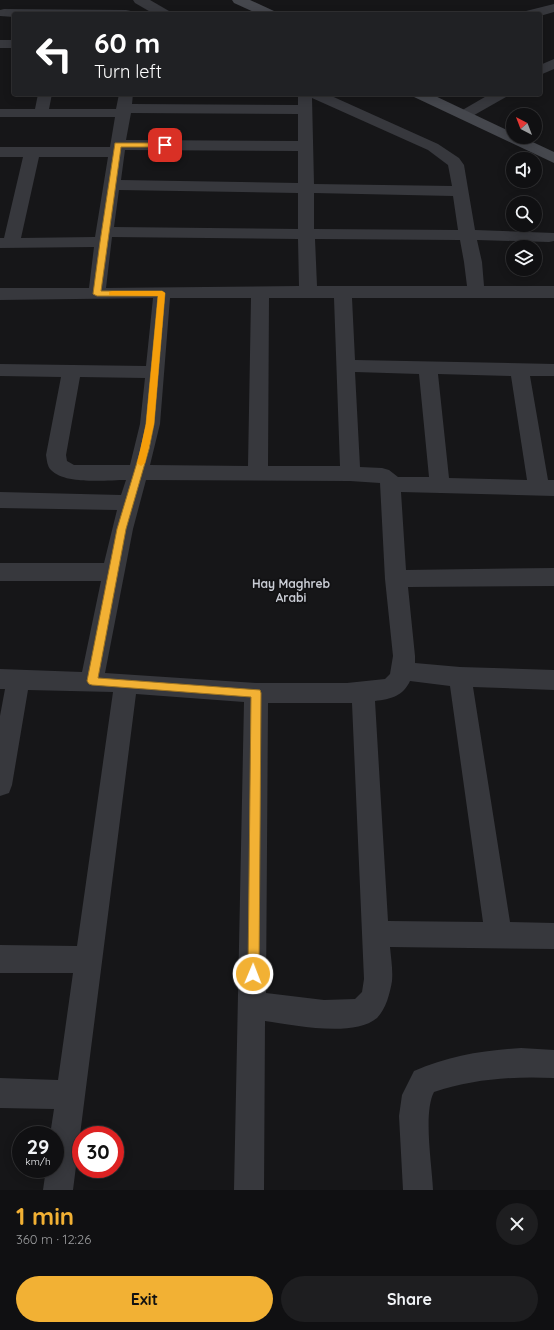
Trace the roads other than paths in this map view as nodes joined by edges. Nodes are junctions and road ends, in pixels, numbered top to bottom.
1 (70, 0) edge
2 (225, 0) edge
3 (239, 0) edge
4 (5, 5) edge
5 (139, 5) edge
6 (554, 8) edge
7 (58, 12) edge
8 (66, 12) edge
9 (158, 12) edge
10 (250, 12) edge
11 (265, 12) edge
12 (539, 12) edge
13 (0, 27) edge
14 (0, 44) edge
15 (12, 44) edge
16 (554, 63) edge
17 (542, 70) edge
18 (45, 96) edge
19 (305, 96) edge
20 (319, 96) edge
21 (424, 96) edge
22 (441, 96) edge
23 (498, 96) edge
24 (124, 105) edge
25 (306, 110) junction
26 (0, 113) edge
27 (41, 113) junction
28 (468, 113) junction
29 (506, 127) edge
30 (542, 144) edge
31 (306, 146) junction
32 (117, 148) junction
33 (554, 150) edge
34 (0, 152) edge
35 (32, 153) junction
36 (554, 158) edge
37 (112, 186) junction
38 (306, 188) junction
39 (461, 192) junction
40 (306, 234) junction
41 (467, 234) junction
42 (104, 237) junction
43 (549, 237) dead end
44 (5, 243) edge
45 (260, 292) junction
46 (308, 292) junction
47 (343, 292) junction
48 (476, 292) junction
49 (554, 292) edge
50 (162, 293) junction
51 (0, 294) edge
52 (97, 294) junction
53 (346, 366) junction
54 (428, 368) junction
55 (519, 369) junction
56 (0, 370) edge
57 (554, 370) edge
58 (72, 371) junction
59 (155, 372) junction
60 (138, 473) junction
61 (258, 473) junction
62 (350, 474) junction
63 (390, 484) junction
64 (440, 486) junction
65 (546, 488) edge
66 (0, 500) edge
67 (128, 503) junction
68 (0, 572) edge
69 (114, 572) junction
70 (554, 577) edge
71 (396, 579) junction
72 (402, 671) junction
73 (460, 677) junction
74 (9, 680) edge
75 (554, 680) edge
76 (92, 681) junction
77 (126, 683) junction
78 (363, 692) junction
79 (256, 693) junction
80 (0, 785) edge
81 (376, 934) junction
82 (498, 935) junction
83 (554, 936) edge
84 (0, 959) edge
85 (88, 960) junction
86 (253, 1006) junction
87 (554, 1064) edge
88 (0, 1093) edge
89 (70, 1095) junction
90 (58, 1190) edge
91 (249, 1190) edge
92 (418, 1190) edge

1 - 8 street
2 - 10 street
3 - 11 street
4 - 7 street
4 - 13 street
5 - 9 street
6 - 12 street
14 - 15 street
16 - 17 street
18 - 27 street
19 - 25 street
20 - 39 street
21 - 28 street
22 - 28 street
23 - 28 street
24 - 25 street
24 - 27 street
24 - 32 street
25 - 31 street
26 - 27 street
28 - 29 street
28 - 36 street
30 - 33 street
31 - 32 street
31 - 38 street
32 - 35 street
32 - 37 street
34 - 35 street
35 - 44 street
37 - 38 street
37 - 42 street
38 - 39 street
38 - 40 street
39 - 41 street
40 - 41 street
40 - 42 street
40 - 46 street
41 - 43 street
41 - 48 street
42 - 44 street
42 - 52 street
45 - 46 street
45 - 50 street
45 - 61 street
46 - 47 street
47 - 48 street
47 - 53 street
48 - 49 street
50 - 52 street
50 - 59 street
51 - 52 street
53 - 54 street
53 - 62 street
54 - 55 street
54 - 64 street
55 - 57 street
55 - 65 street
56 - 58 street
58 - 59 street
58 - 60 street
59 - 60 street
60 - 61 street
60 - 67 street
61 - 62 street
62 - 63 street
63 - 64 street
63 - 71 street
64 - 65 street
66 - 67 street
67 - 69 street
68 - 69 street
69 - 76 street
70 - 71 street
71 - 72 street
72 - 73 street
72 - 78 street
73 - 75 street
73 - 82 street
74 - 76 street
74 - 80 street
76 - 77 street
77 - 79 street
77 - 85 street
78 - 79 street
78 - 81 street
79 - 86 street
81 - 82 street
81 - 86 street
82 - 83 street
84 - 85 street
85 - 89 street
86 - 91 street
87 - 92 street
88 - 89 street
89 - 90 street

